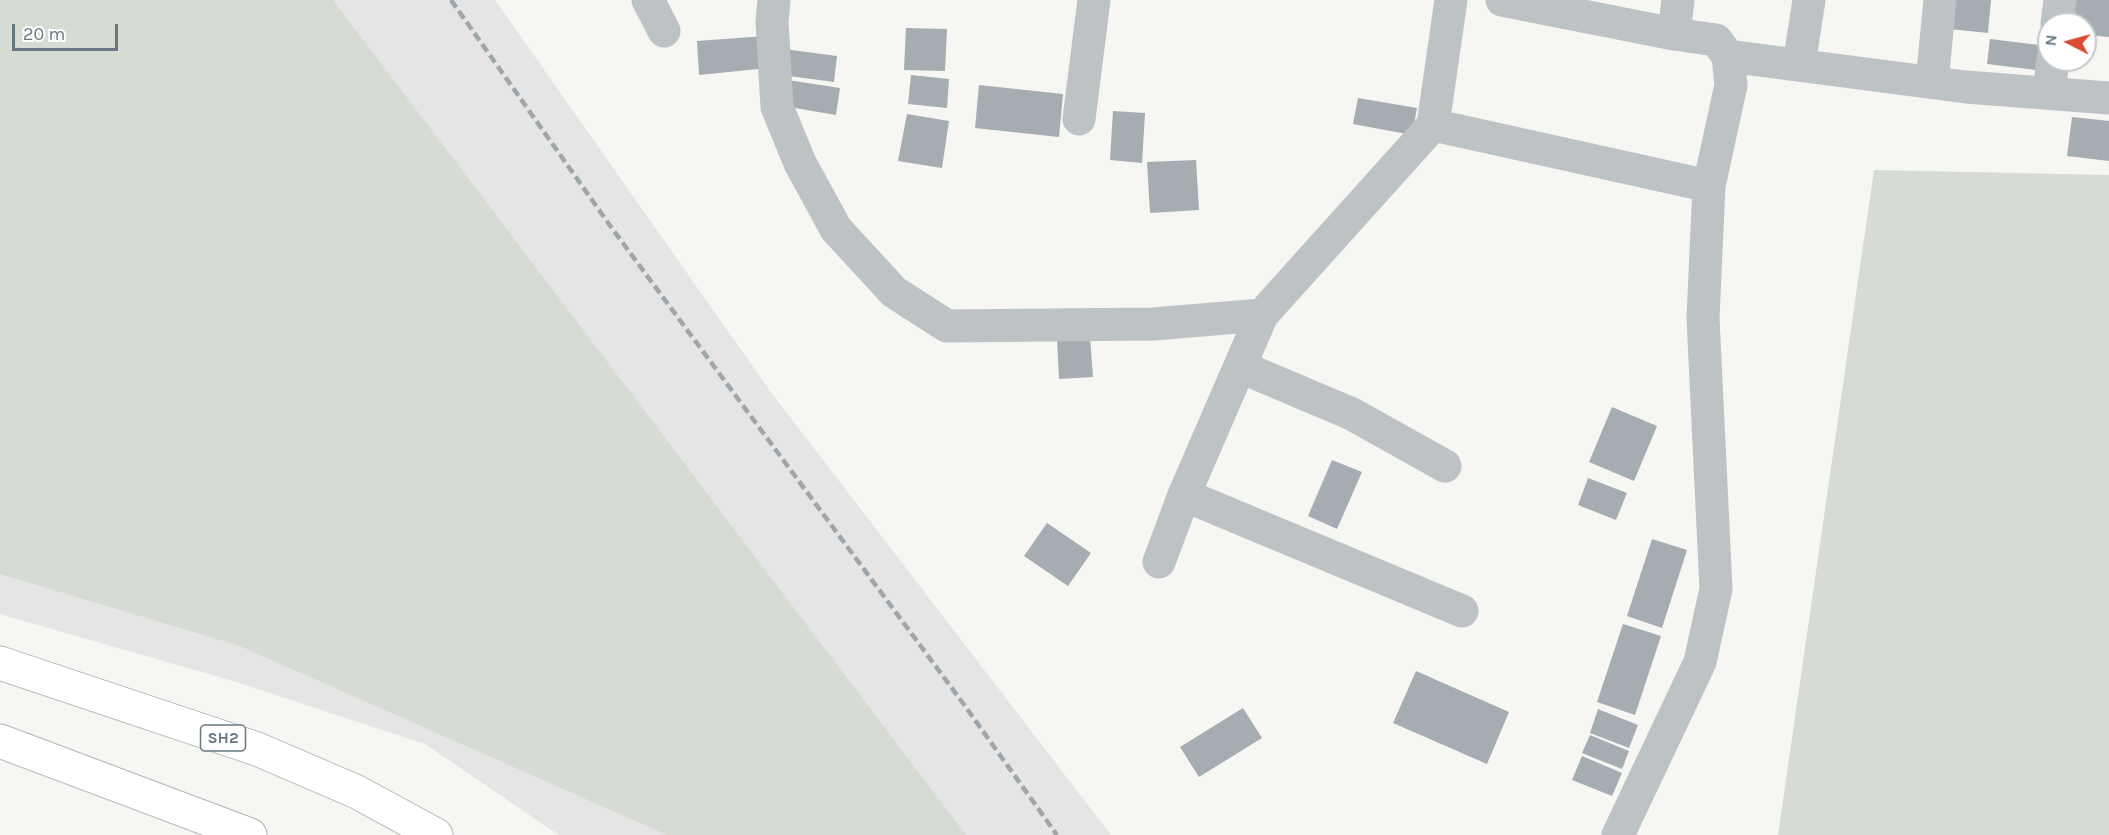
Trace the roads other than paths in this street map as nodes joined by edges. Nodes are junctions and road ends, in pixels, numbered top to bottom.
1 (648, 0) edge
2 (774, 0) edge
3 (1094, 0) edge
4 (1451, 0) edge
5 (1502, 0) edge
6 (1678, 0) edge
7 (1809, 0) edge
8 (1940, 0) edge
9 (664, 31) dead end
10 (1674, 34) junction
11 (1728, 56) junction
12 (1799, 65) junction
13 (2051, 76) edge
14 (1932, 82) junction
15 (2109, 98) edge
16 (1079, 119) dead end
17 (1433, 125) junction
18 (1709, 186) junction
19 (1262, 315) junction
20 (1241, 366) junction
21 (1445, 466) dead end
22 (1184, 495) junction
23 (1159, 562) dead end
24 (1462, 611) dead end
25 (0, 663) edge
26 (0, 741) edge
27 (250, 835) edge
28 (436, 835) edge
29 (1618, 835) edge

1 - 9 street
2 - 19 street
3 - 16 street
4 - 17 street
5 - 10 street
6 - 10 street
7 - 12 street
8 - 14 street
10 - 11 street
11 - 12 street
11 - 18 street
12 - 14 street
13 - 14 street
13 - 15 street
17 - 18 street
17 - 19 street
18 - 29 street
19 - 20 street
20 - 21 street
20 - 22 street
22 - 23 street
22 - 24 street
25 - 28 main road, SH2
26 - 27 main road

